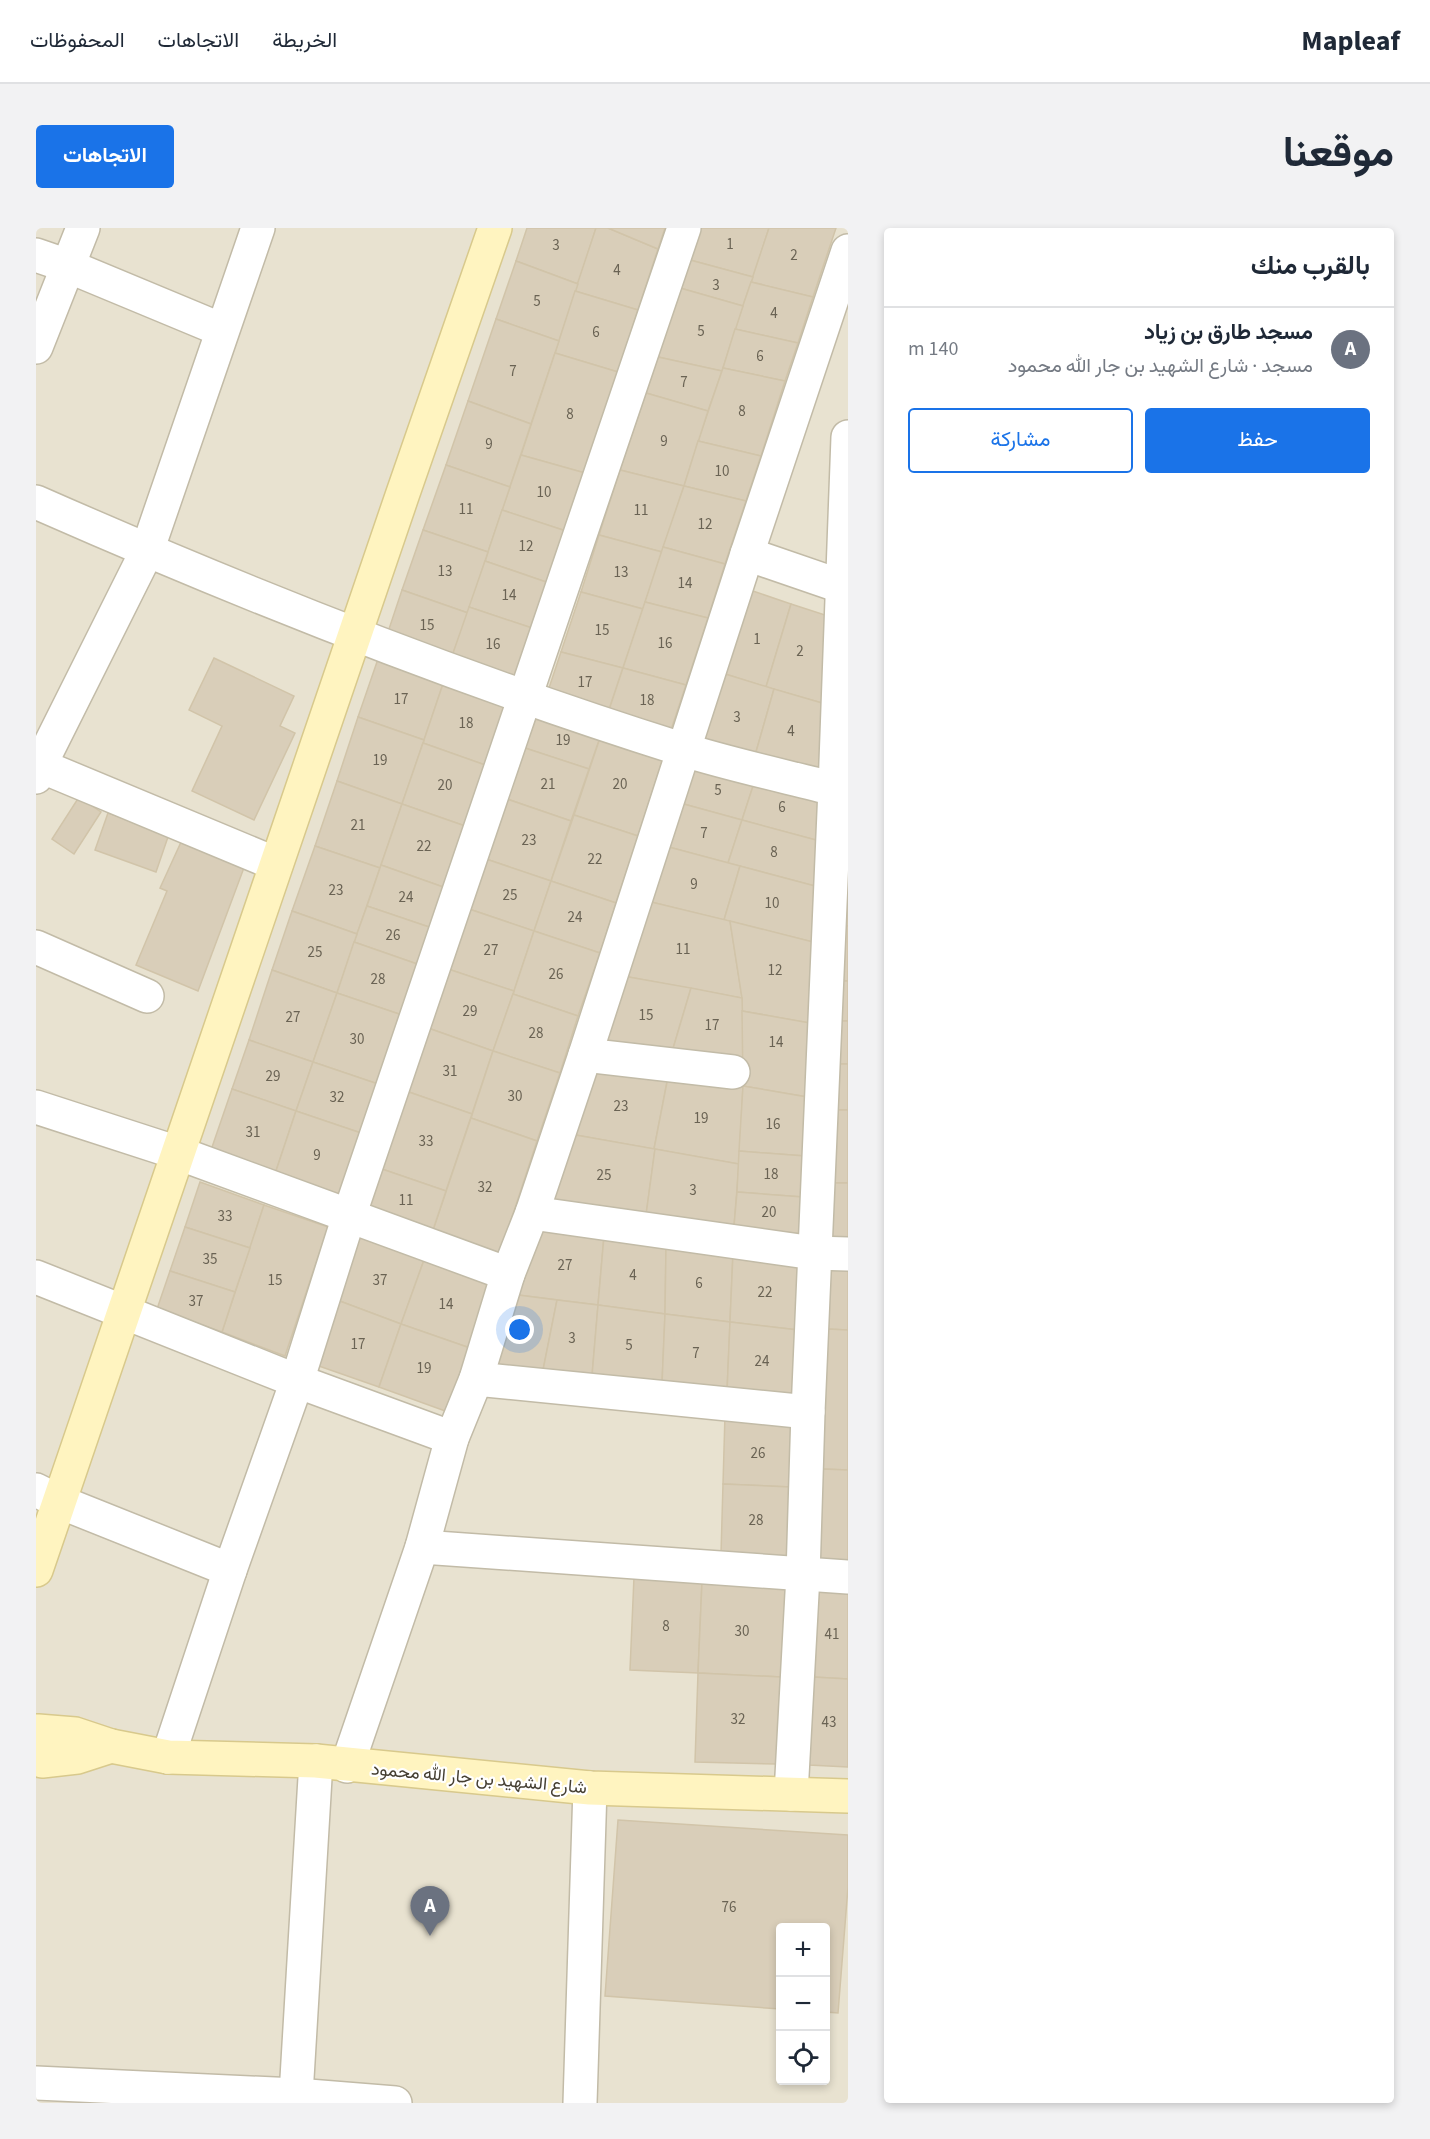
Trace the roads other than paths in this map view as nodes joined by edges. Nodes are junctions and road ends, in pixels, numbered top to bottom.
1 (82, 228) edge
2 (258, 228) edge
3 (495, 228) edge
4 (684, 228) edge
5 (848, 251) edge
6 (36, 255) edge
7 (68, 266) junction
8 (222, 330) junction
9 (36, 347) edge
10 (848, 437) edge
11 (36, 502) edge
12 (147, 551) junction
13 (747, 554) junction
14 (843, 587) junction
15 (355, 634) junction
16 (526, 698) junction
17 (684, 750) junction
18 (37, 769) edge
19 (842, 789) edge
20 (276, 864) junction
21 (36, 947) edge
22 (147, 996) dead end
23 (585, 1054) junction
24 (733, 1072) dead end
25 (37, 1110) edge
26 (178, 1153) junction
27 (532, 1213) junction
28 (349, 1216) junction
29 (814, 1253) junction
30 (848, 1254) edge
31 (508, 1274) junction
32 (36, 1277) edge
33 (124, 1312) junction
34 (476, 1379) junction
35 (297, 1381) junction
36 (807, 1412) junction
37 (452, 1438) junction
38 (48, 1496) edge
39 (422, 1547) junction
40 (36, 1570) edge
41 (230, 1570) junction
42 (803, 1575) junction
43 (848, 1577) edge
44 (38, 1748) edge
45 (168, 1757) junction
46 (331, 1763) junction
47 (590, 1788) junction
48 (791, 1794) junction
49 (848, 1796) edge
50 (36, 2083) edge
51 (296, 2095) junction
52 (395, 2103) edge
53 (580, 2103) edge

1 - 7 street
2 - 8 street
3 - 15 street
4 - 16 street
5 - 13 street
6 - 7 street
7 - 8 street
7 - 9 street
8 - 12 street
10 - 14 street
11 - 12 street
12 - 15 street
12 - 18 street
13 - 14 street
13 - 17 street
14 - 19 street
15 - 16 street
15 - 20 street
16 - 17 street
16 - 28 street
17 - 19 street
17 - 23 street
18 - 20 street
19 - 29 street
20 - 26 street
21 - 22 street
23 - 24 street
23 - 27 street
25 - 26 street
26 - 28 street
26 - 33 street
27 - 29 street
27 - 31 street
28 - 31 street
28 - 35 street
29 - 30 street
29 - 36 street
31 - 34 street
32 - 33 street
33 - 35 street
33 - 38 street
34 - 36 street
34 - 37 street
35 - 37 street
35 - 41 street
36 - 42 street
37 - 39 street
38 - 40 street
38 - 41 street
39 - 42 street
39 - 46 street
41 - 45 street
42 - 43 street
42 - 48 street
44 - 45 street, شارع الشهيد بن جار الله محمود
45 - 46 street, شارع الشهيد بن جار الله محمود
46 - 47 street, شارع الشهيد بن جار الله محمود
46 - 51 street
47 - 48 street, شارع الشهيد بن جار الله محمود
47 - 53 street
48 - 49 street, شارع الشهيد بن جار الله محمود
50 - 51 street
51 - 52 street

